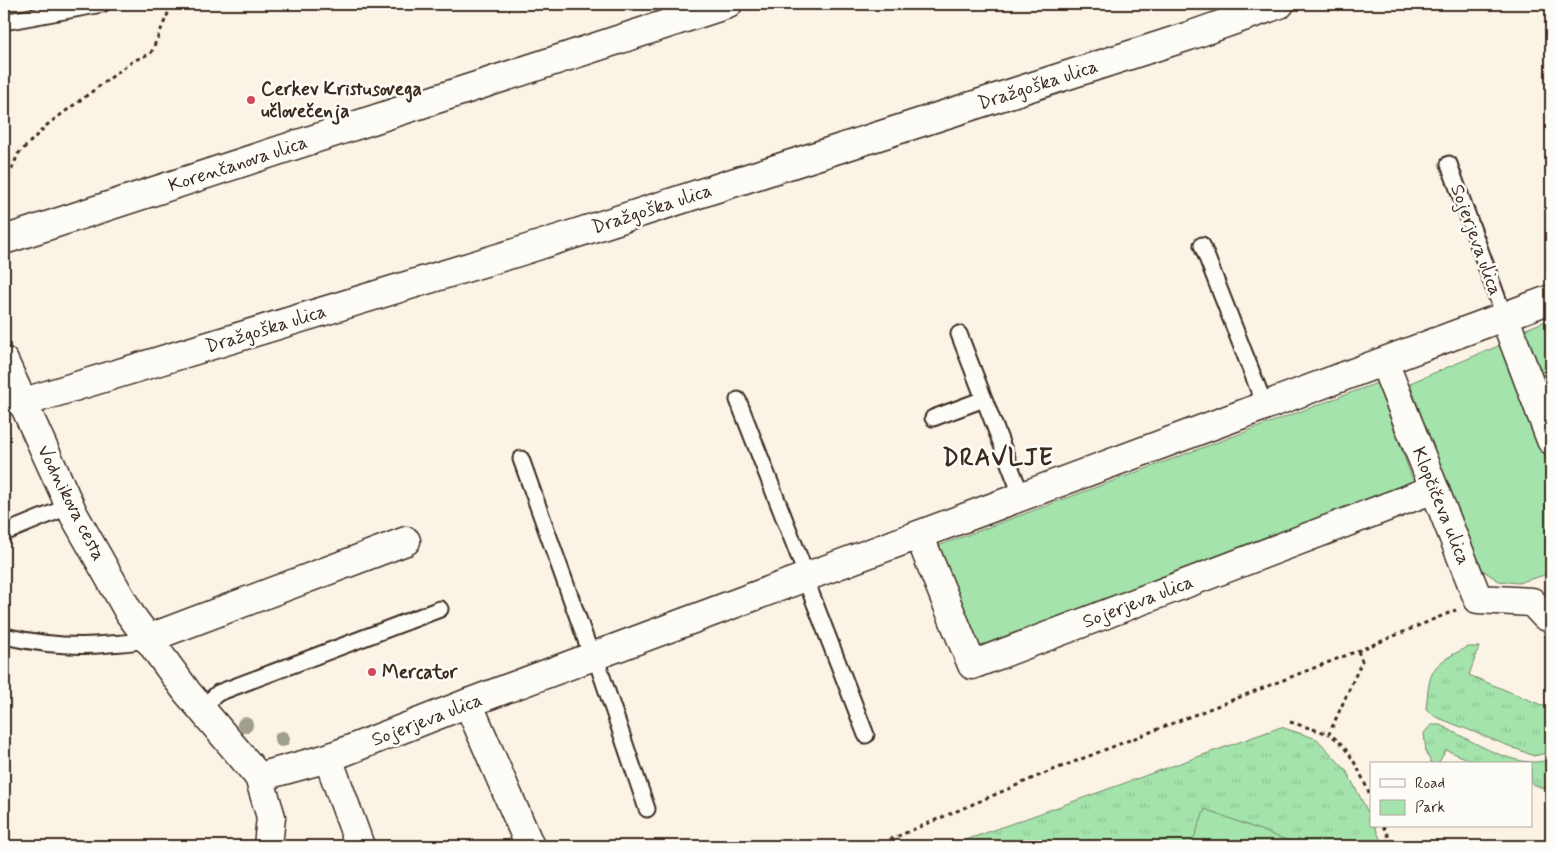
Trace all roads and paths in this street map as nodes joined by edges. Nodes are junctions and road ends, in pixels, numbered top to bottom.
1 (102, 4) edge
2 (172, 4) edge
3 (728, 4) edge
4 (1280, 4) edge
5 (4, 22) edge
6 (1449, 164) dead end
7 (4, 172) edge
8 (4, 240) edge
9 (1202, 245) dead end
10 (1551, 299) edge
11 (1504, 316) junction
12 (959, 334) dead end
13 (4, 362) edge
14 (1384, 362) junction
15 (984, 399) junction
16 (738, 400) dead end
17 (21, 403) junction
18 (1265, 406) junction
19 (934, 418) dead end
20 (1551, 440) edge
21 (521, 459) dead end
22 (1434, 489) junction
23 (1022, 497) junction
24 (70, 506) junction
25 (4, 533) edge
26 (919, 535) junction
27 (406, 541) dead end
28 (806, 577) junction
29 (1478, 599) junction
30 (1545, 605) edge
31 (440, 609) dead end
32 (4, 636) edge
33 (147, 639) junction
34 (1358, 651) junction
35 (593, 656) junction
36 (468, 703) junction
37 (201, 708) junction
38 (1290, 722) dead end
39 (1329, 734) junction
40 (866, 735) dead end
41 (328, 758) junction
42 (259, 777) junction
43 (1370, 796) edge
44 (647, 809) dead end
45 (1384, 828) edge
46 (268, 846) edge
47 (360, 846) edge
48 (530, 846) edge
49 (875, 846) edge
50 (1394, 846) edge

1 - 5 lane
2 - 7 path
3 - 8 street, Korenčanova ulica
4 - 17 street, Dražgoška ulica
6 - 11 lane, Sojerjeva ulica
9 - 18 lane
10 - 11 street, Sojerjeva ulica
11 - 14 street, Sojerjeva ulica
11 - 20 street, Sojerjeva ulica
12 - 15 lane
13 - 17 street, Vodnikova cesta
14 - 18 street, Sojerjeva ulica
14 - 22 street, Klopčičeva ulica
15 - 19 lane
15 - 23 lane
16 - 28 lane
17 - 24 street, Vodnikova cesta
18 - 23 street, Sojerjeva ulica
21 - 35 lane
22 - 26 street, Sojerjeva ulica
22 - 29 street, Klopčičeva ulica
23 - 26 street, Sojerjeva ulica
24 - 25 lane
24 - 33 street, Vodnikova cesta
26 - 28 street, Sojerjeva ulica
27 - 33 street
28 - 35 street, Sojerjeva ulica
28 - 40 lane
29 - 30 street
29 - 34 path
31 - 37 lane
32 - 33 lane
33 - 37 street, Vodnikova cesta
34 - 39 path
34 - 49 path
35 - 36 street, Sojerjeva ulica
35 - 44 lane
36 - 41 street, Sojerjeva ulica
36 - 48 street
37 - 42 street, Vodnikova cesta
38 - 39 path
39 - 43 path
41 - 42 street, Sojerjeva ulica
41 - 47 street
42 - 46 street, Vodnikova cesta
45 - 50 path

